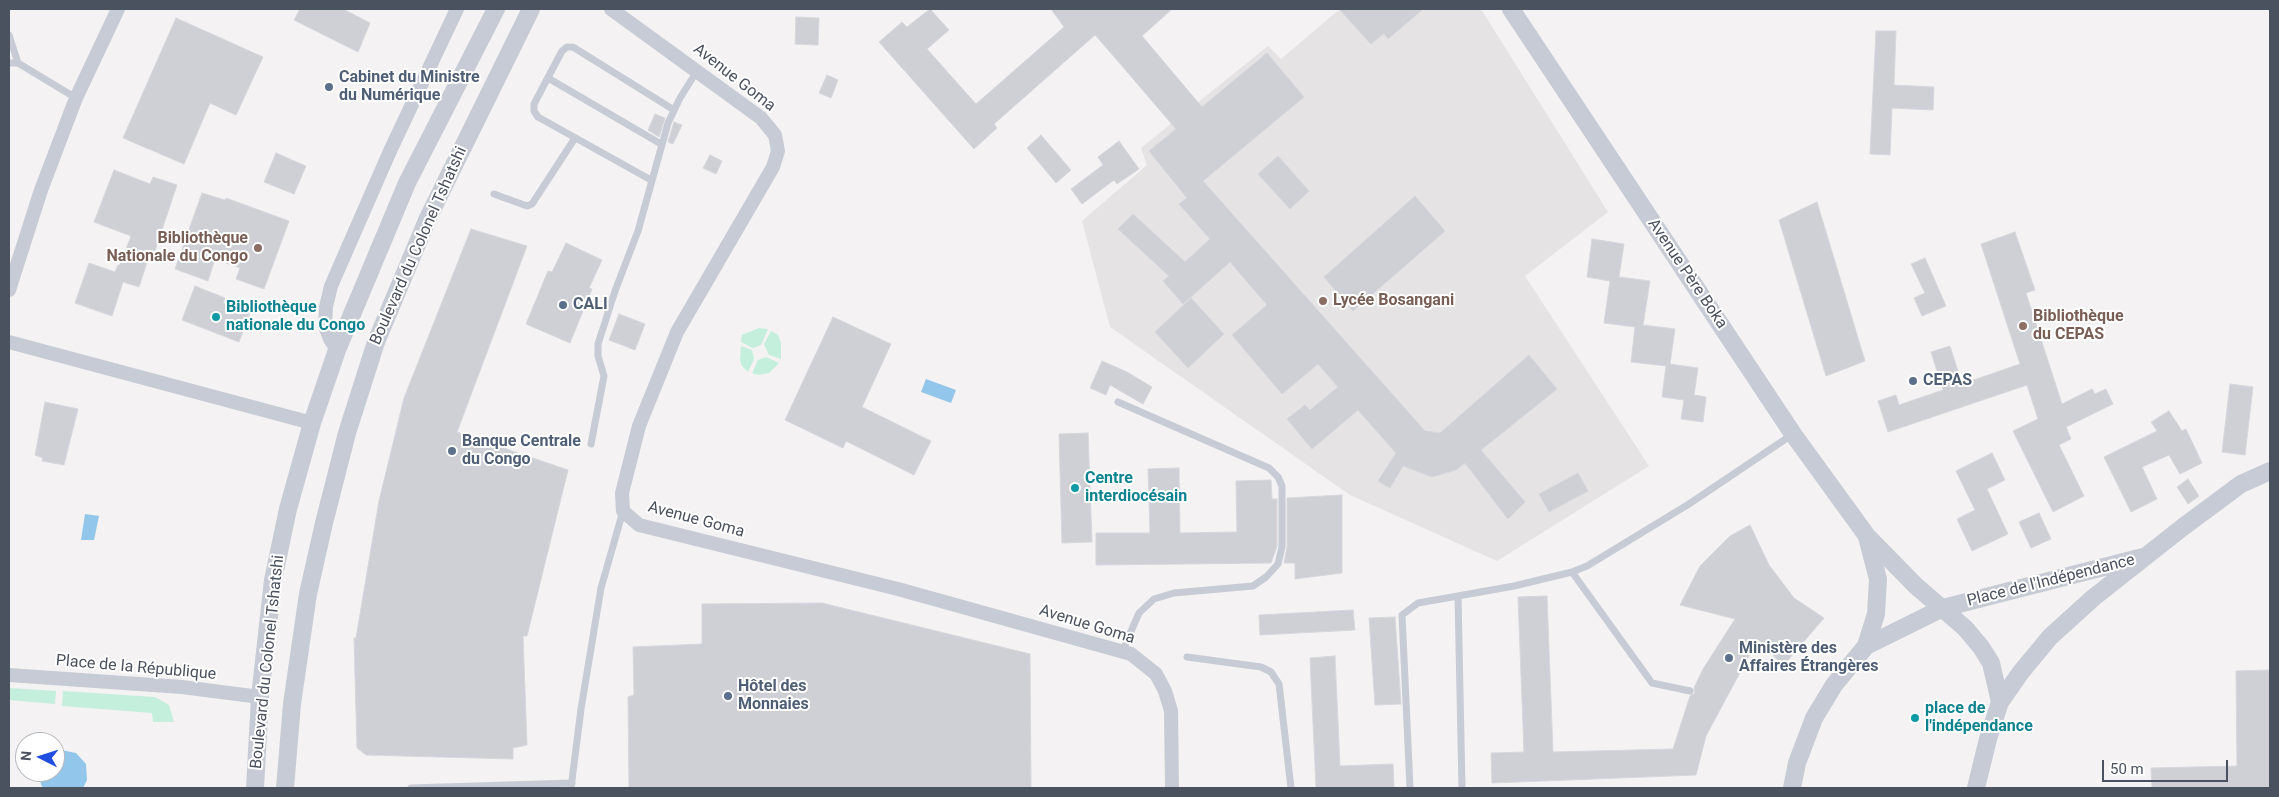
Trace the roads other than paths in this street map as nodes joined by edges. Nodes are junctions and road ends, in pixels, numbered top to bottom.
1 (118, 9) edge
2 (457, 9) edge
3 (496, 9) edge
4 (531, 9) edge
5 (611, 9) edge
6 (1511, 9) edge
7 (9, 35) edge
8 (18, 62) junction
9 (9, 64) edge
10 (697, 71) junction
11 (548, 78) junction
12 (76, 98) junction
13 (674, 110) junction
14 (575, 138) junction
15 (662, 144) junction
16 (651, 180) junction
17 (494, 194) dead end
18 (9, 290) edge
19 (9, 342) edge
20 (337, 350) junction
21 (1118, 402) dead end
22 (312, 423) junction
23 (1793, 434) junction
24 (591, 444) dead end
25 (2270, 471) edge
26 (623, 511) junction
27 (1867, 536) junction
28 (2143, 557) junction
29 (1572, 572) junction
30 (1458, 596) junction
31 (1944, 608) junction
32 (1866, 646) junction
33 (1122, 652) junction
34 (1187, 657) dead end
35 (9, 675) edge
36 (1690, 691) dead end
37 (260, 697) junction
38 (2000, 702) junction
39 (571, 786) edge
40 (519, 787) edge
41 (255, 788) edge
42 (285, 788) edge
43 (410, 788) edge
44 (1172, 788) edge
45 (1291, 788) edge
46 (1410, 788) edge
47 (1462, 788) edge
48 (1792, 788) edge
49 (1976, 788) edge

1 - 12 street
2 - 20 street
3 - 20 street, Boulevard du Colonel Tshatshi
4 - 42 street, Boulevard du Colonel Tshatshi
5 - 10 street, Avenue Goma
6 - 23 street, Avenue Père Boka
7 - 8 lane
8 - 9 lane
8 - 12 lane
10 - 13 lane
10 - 26 street, Avenue Goma
11 - 13 lane
11 - 14 lane
11 - 15 lane
12 - 18 street
13 - 15 lane
14 - 16 lane
14 - 17 lane
15 - 16 lane
16 - 24 lane
19 - 22 street
20 - 22 street, Boulevard du Colonel Tshatshi
21 - 33 lane
22 - 37 street, Boulevard du Colonel Tshatshi
23 - 27 street, Avenue Père Boka
23 - 29 lane
25 - 28 street
26 - 33 street, Avenue Goma
26 - 39 lane
27 - 31 street
27 - 32 street
28 - 31 street, Place de l'Indépendance
28 - 38 street, Place de l'Indépendance
29 - 30 lane
29 - 36 lane
30 - 46 lane
30 - 47 lane
31 - 32 street, Place de l'Indépendance
31 - 38 street
32 - 48 street, Place de l'Indépendance
33 - 44 street, Avenue Goma
34 - 45 lane
35 - 37 street, Place de la République
37 - 41 street, Boulevard du Colonel Tshatshi
38 - 49 street, Place de l'Indépendance
39 - 40 lane
40 - 43 lane

